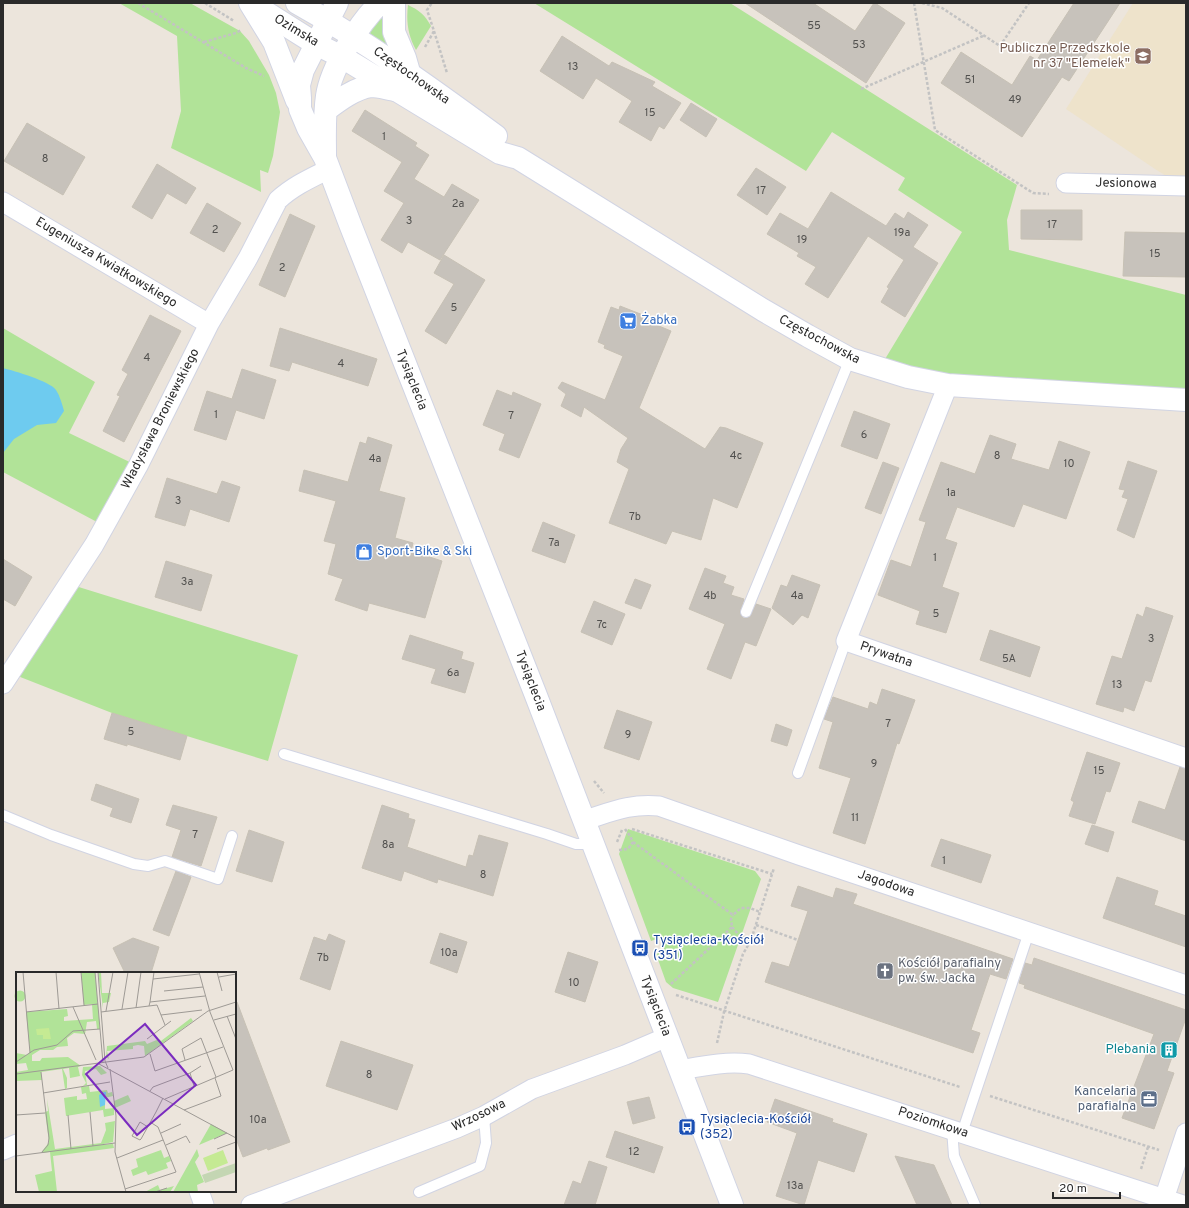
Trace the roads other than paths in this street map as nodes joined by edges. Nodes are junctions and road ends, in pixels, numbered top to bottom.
1 (251, 3) edge
2 (297, 3) edge
3 (380, 3) edge
4 (394, 3) edge
5 (332, 12) edge
6 (354, 36) junction
7 (316, 44) junction
8 (342, 57) junction
9 (408, 72) junction
10 (396, 90) junction
11 (300, 109) junction
12 (326, 110) junction
13 (518, 158) junction
14 (327, 164) junction
15 (1066, 183) road end
16 (1186, 186) edge
17 (3, 202) edge
18 (209, 324) junction
19 (850, 359) junction
20 (948, 385) junction
21 (1186, 400) edge
22 (746, 612) dead end
23 (846, 641) junction
24 (3, 684) edge
25 (284, 754) dead end
26 (1186, 758) edge
27 (798, 772) dead end
28 (3, 815) edge
29 (585, 820) junction
30 (232, 836) dead end
31 (594, 844) junction
32 (1029, 932) junction
33 (1186, 985) edge
34 (667, 1037) junction
35 (680, 1070) junction
36 (484, 1116) junction
37 (957, 1131) junction
38 (1186, 1133) edge
39 (16, 1144) edge
40 (3, 1150) edge
41 (199, 1192) edge
42 (419, 1192) dead end
43 (291, 1198) edge
44 (1164, 1198) junction
45 (204, 1205) edge
46 (251, 1205) edge
47 (732, 1205) edge
48 (975, 1205) edge
49 (1183, 1205) edge

1 - 7 street, Ozimska
1 - 11 street
2 - 5 street, Częstochowska
3 - 6 street, Tysiąclecia
4 - 9 street
5 - 6 street, Częstochowska
5 - 7 street, Tysiąclecia
6 - 8 street, Tysiąclecia
6 - 9 street, Częstochowska
7 - 8 street, Ozimska
7 - 11 street, Tysiąclecia
8 - 10 street, Częstochowska
8 - 12 street, Tysiąclecia
9 - 13 street, Częstochowska
10 - 12 street
10 - 13 street, Częstochowska
11 - 14 street, Tysiąclecia
12 - 14 street, Tysiąclecia
13 - 19 street, Częstochowska
14 - 18 street, Władysława Broniewskiego
14 - 29 street, Tysiąclecia
15 - 16 street, Jesionowa
17 - 18 street, Eugeniusza Kwiatkowskiego
18 - 24 street, Władysława Broniewskiego
19 - 20 street, Częstochowska
19 - 22 lane
20 - 21 street, Częstochowska
20 - 23 street, Prywatna
23 - 26 street, Prywatna
23 - 27 lane
25 - 31 lane
28 - 30 lane
29 - 31 street, Tysiąclecia
29 - 32 street, Jagodowa
31 - 34 street, Tysiąclecia
32 - 33 street, Jagodowa
32 - 37 lane
34 - 35 street, Tysiąclecia
34 - 36 street, Wrzosowa
35 - 37 street, Poziomkowa
35 - 47 street, Tysiąclecia
36 - 42 lane
36 - 43 street, Wrzosowa
37 - 44 street, Poziomkowa
37 - 48 lane
38 - 44 street
39 - 40 street
41 - 45 street
43 - 46 street, Wrzosowa
44 - 49 street, Poziomkowa

